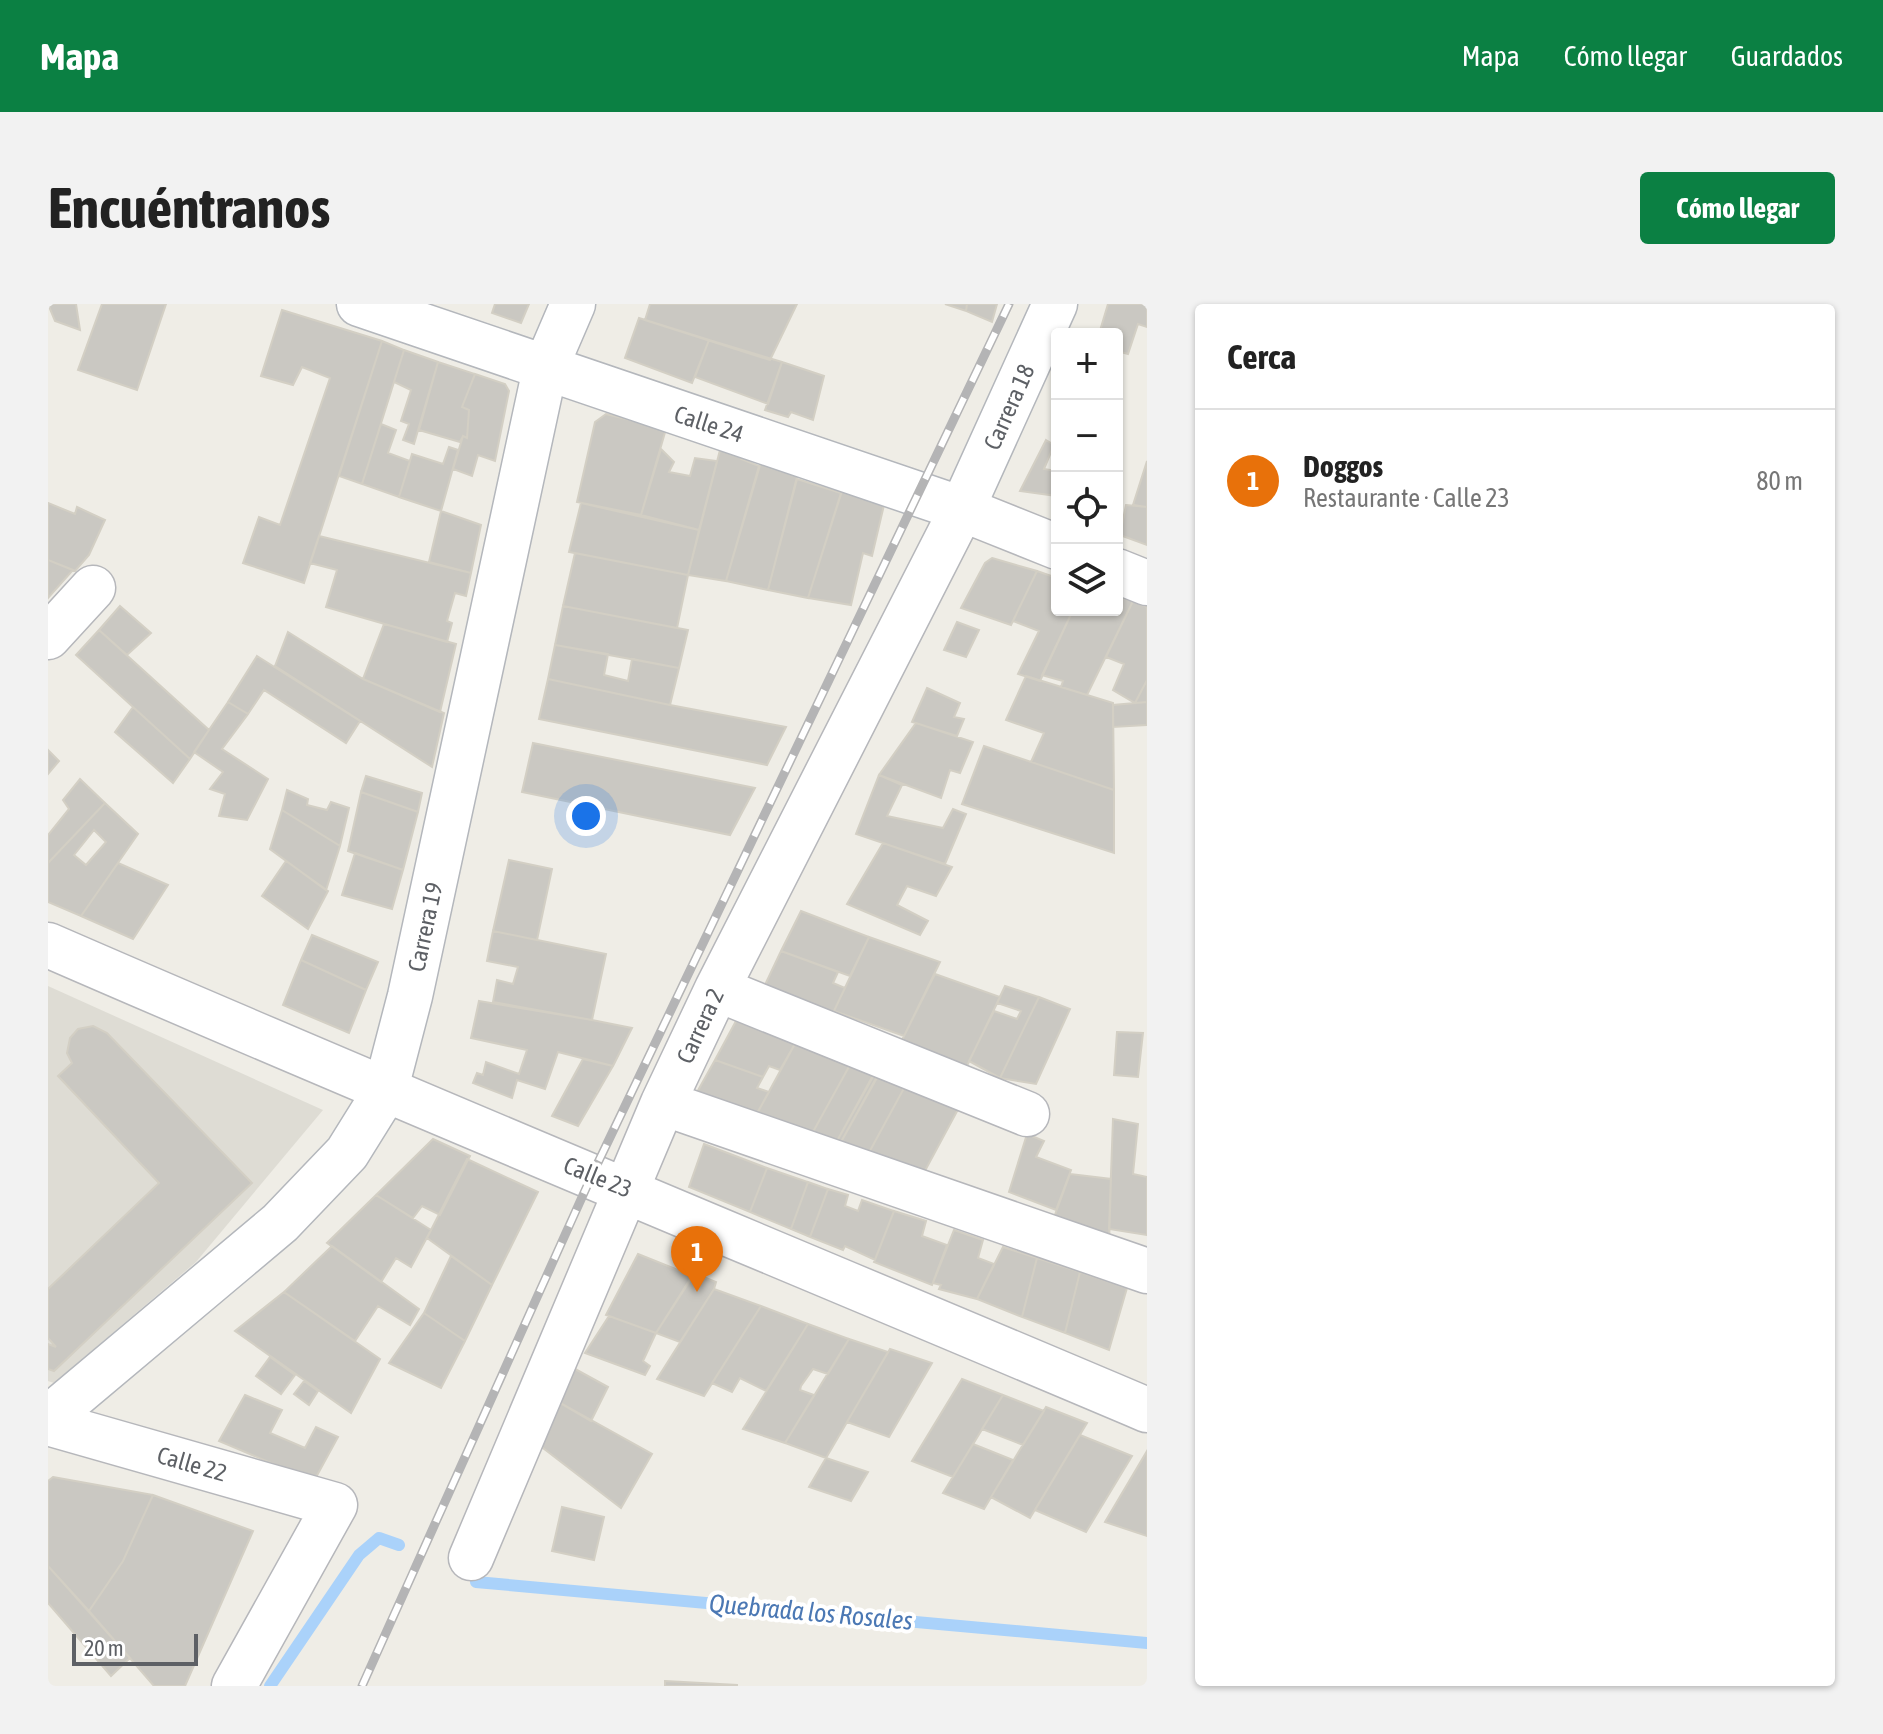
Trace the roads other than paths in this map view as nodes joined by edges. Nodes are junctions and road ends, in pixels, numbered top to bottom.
1 (359, 304) edge
2 (573, 304) edge
3 (1055, 304) edge
4 (545, 369) junction
5 (962, 509) junction
6 (1051, 545) edge
7 (1123, 573) edge
8 (1147, 583) edge
9 (93, 588) dead end
10 (48, 637) edge
11 (48, 945) edge
12 (717, 989) junction
13 (385, 1092) junction
14 (663, 1103) junction
15 (1027, 1114) dead end
16 (625, 1189) junction
17 (1147, 1271) edge
18 (1147, 1410) edge
19 (48, 1421) edge
20 (471, 1558) dead end
21 (234, 1686) edge

1 - 4 street, Calle 24
2 - 4 street, Carrera 19
3 - 5 street, Carrera 18
4 - 5 street, Calle 24
4 - 13 street, Carrera 19
5 - 6 street, Calle 24
5 - 12 street, Carrera 2
7 - 8 street
9 - 10 street
11 - 13 street, Calle 23
12 - 14 street, Carrera 2
12 - 15 street
13 - 16 street, Calle 23
13 - 19 street, Carrera 19
14 - 16 street, Carrera 2
14 - 17 street
16 - 18 street, Calle 23
16 - 20 street, Carrera 2
19 - 21 street, Calle 22

